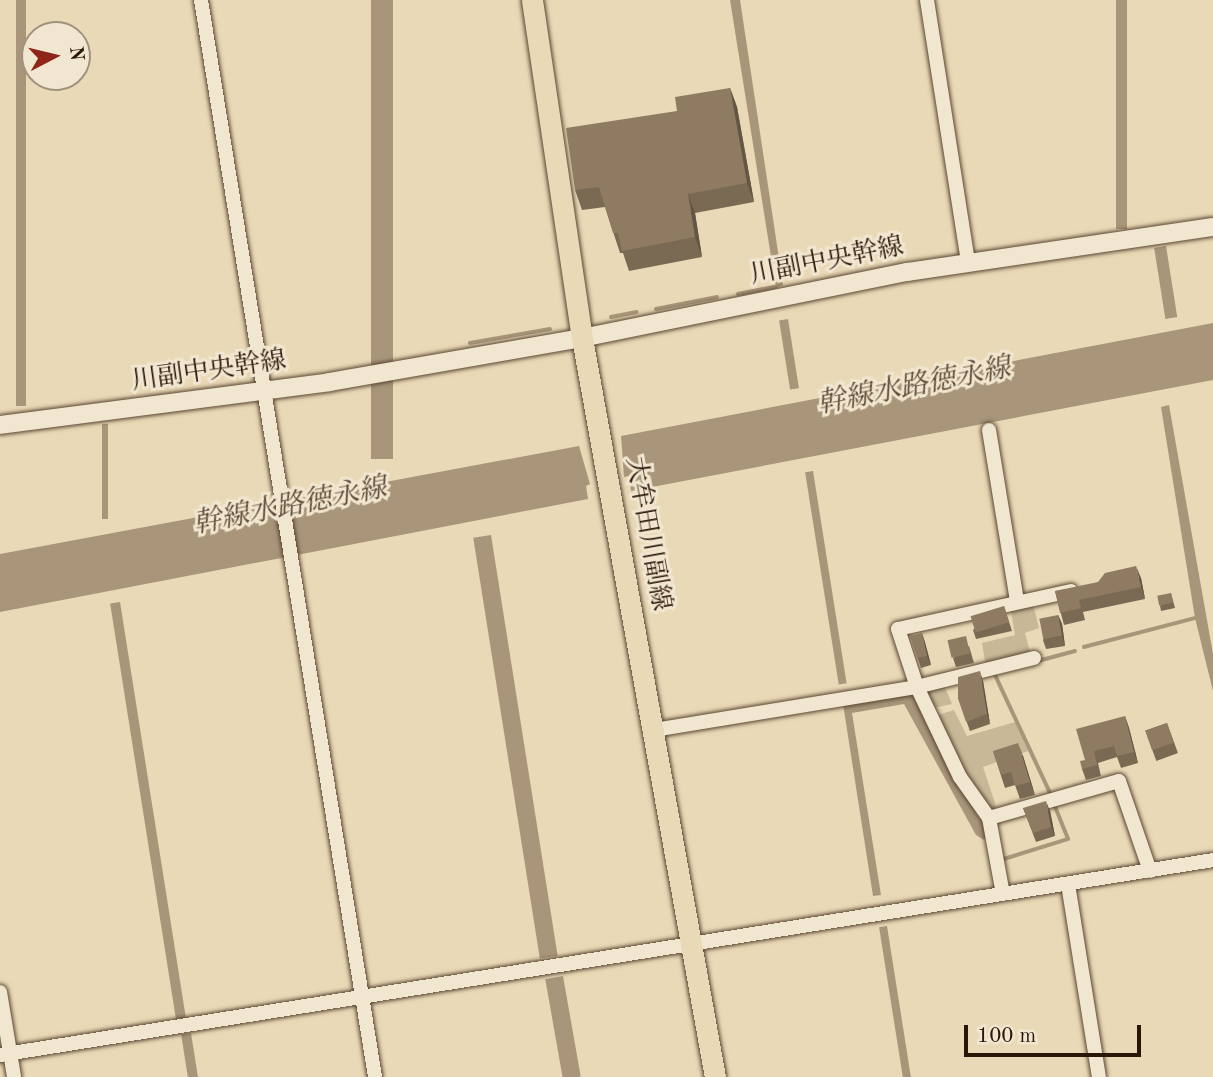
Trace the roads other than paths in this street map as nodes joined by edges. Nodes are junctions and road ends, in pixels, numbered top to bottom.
1 (201, 0) edge
2 (532, 0) edge
3 (928, 0) edge
4 (1213, 227) edge
5 (968, 262) junction
6 (582, 338) junction
7 (261, 391) junction
8 (0, 425) edge
9 (989, 430) dead end
10 (1087, 588) edge
11 (1017, 601) junction
12 (1034, 658) dead end
13 (917, 687) junction
14 (653, 730) junction
15 (989, 818) junction
16 (1213, 860) edge
17 (1150, 871) junction
18 (1068, 884) junction
19 (1003, 894) junction
20 (691, 945) junction
21 (0, 992) edge
22 (361, 998) junction
23 (5, 1054) edge
24 (14, 1077) edge
25 (374, 1077) edge
26 (715, 1077) edge
27 (1099, 1077) edge

1 - 7 street
2 - 6 main road, 大牟田川副線
3 - 5 street
4 - 5 street, 川副中央幹線
5 - 6 street, 川副中央幹線
6 - 7 street, 川副中央幹線
6 - 14 main road, 大牟田川副線
7 - 8 street, 川副中央幹線
7 - 22 street
9 - 11 street
10 - 11 street
11 - 13 street
12 - 13 street
13 - 14 street
13 - 15 street
14 - 20 main road, 大牟田川副線
15 - 17 street
15 - 19 street
16 - 17 street
17 - 18 street
18 - 19 street
18 - 27 street
19 - 20 street
20 - 22 street
20 - 26 main road, 大牟田川副線
21 - 23 street
22 - 23 street
22 - 25 street
23 - 24 street

